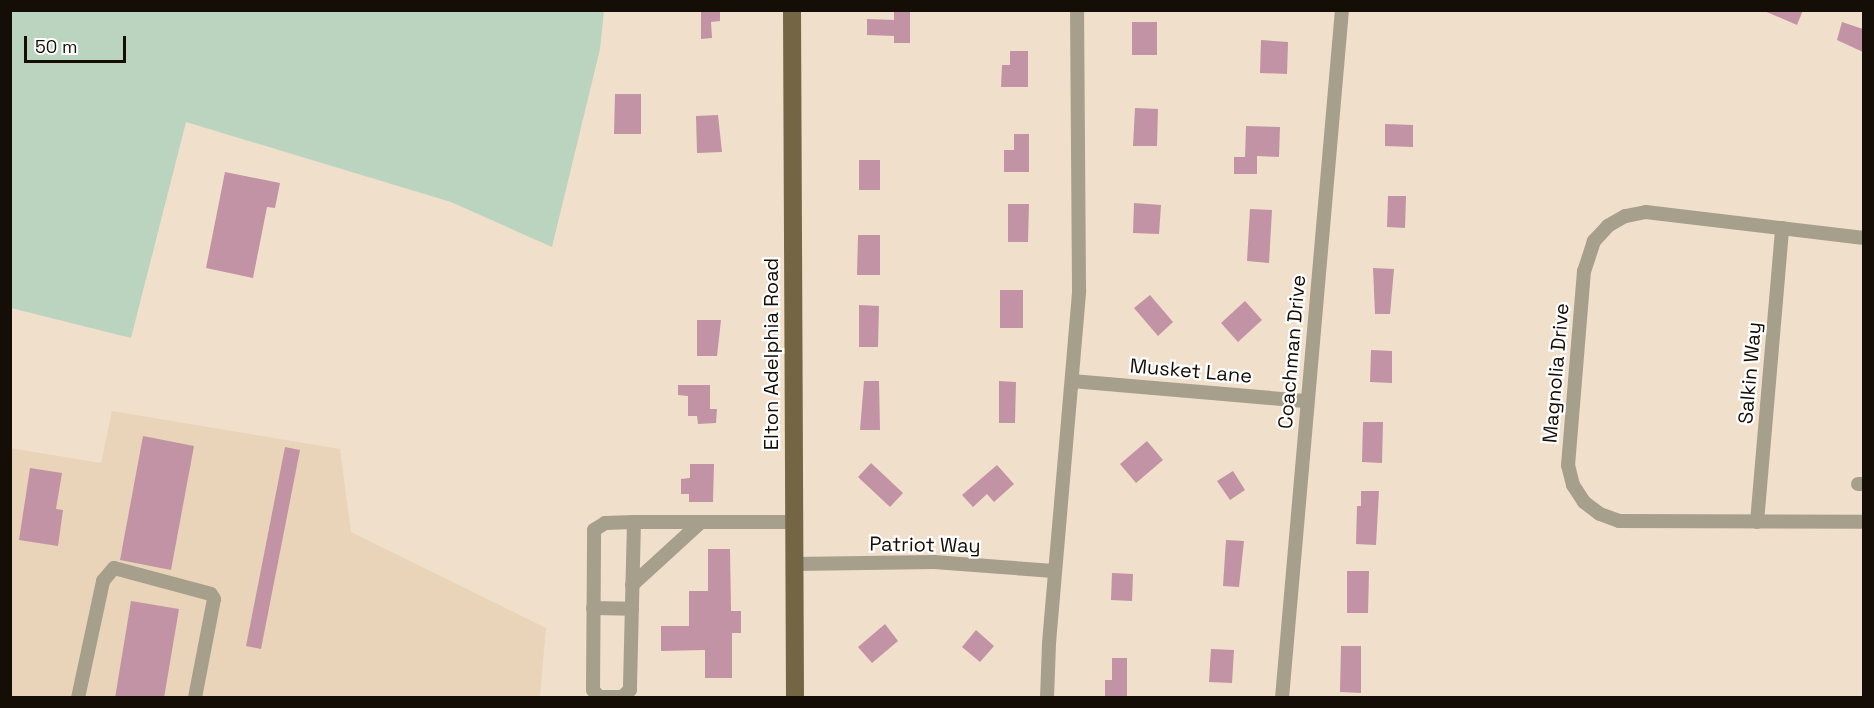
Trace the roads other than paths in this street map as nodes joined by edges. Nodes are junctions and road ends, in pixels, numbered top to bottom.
1 (792, 10) edge
2 (1077, 10) edge
3 (1342, 10) edge
4 (1782, 228) junction
5 (1863, 238) edge
6 (1072, 381) junction
7 (1307, 401) junction
8 (633, 522) junction
9 (701, 522) junction
10 (794, 522) junction
11 (1757, 522) junction
12 (1863, 522) edge
13 (795, 564) junction
14 (1054, 571) junction
15 (632, 585) junction
16 (593, 608) junction
17 (632, 609) junction
18 (78, 698) edge
19 (195, 698) edge
20 (795, 698) edge
21 (1047, 698) edge
22 (1282, 698) edge

1 - 10 main road, Elton Adelphia Road
2 - 6 street
3 - 7 street, Coachman Drive
4 - 5 street, Magnolia Drive
4 - 11 street, Salkin Way
4 - 11 street, Magnolia Drive
6 - 7 street, Musket Lane
6 - 14 street
7 - 22 street, Coachman Drive
8 - 9 street
8 - 15 street
8 - 16 street
9 - 10 street
9 - 15 street
10 - 13 main road, Elton Adelphia Road
11 - 12 street, Magnolia Drive
13 - 14 street, Patriot Way
13 - 20 main road, Elton Adelphia Road
14 - 21 street
15 - 17 street
16 - 17 street
16 - 17 street
18 - 19 street

